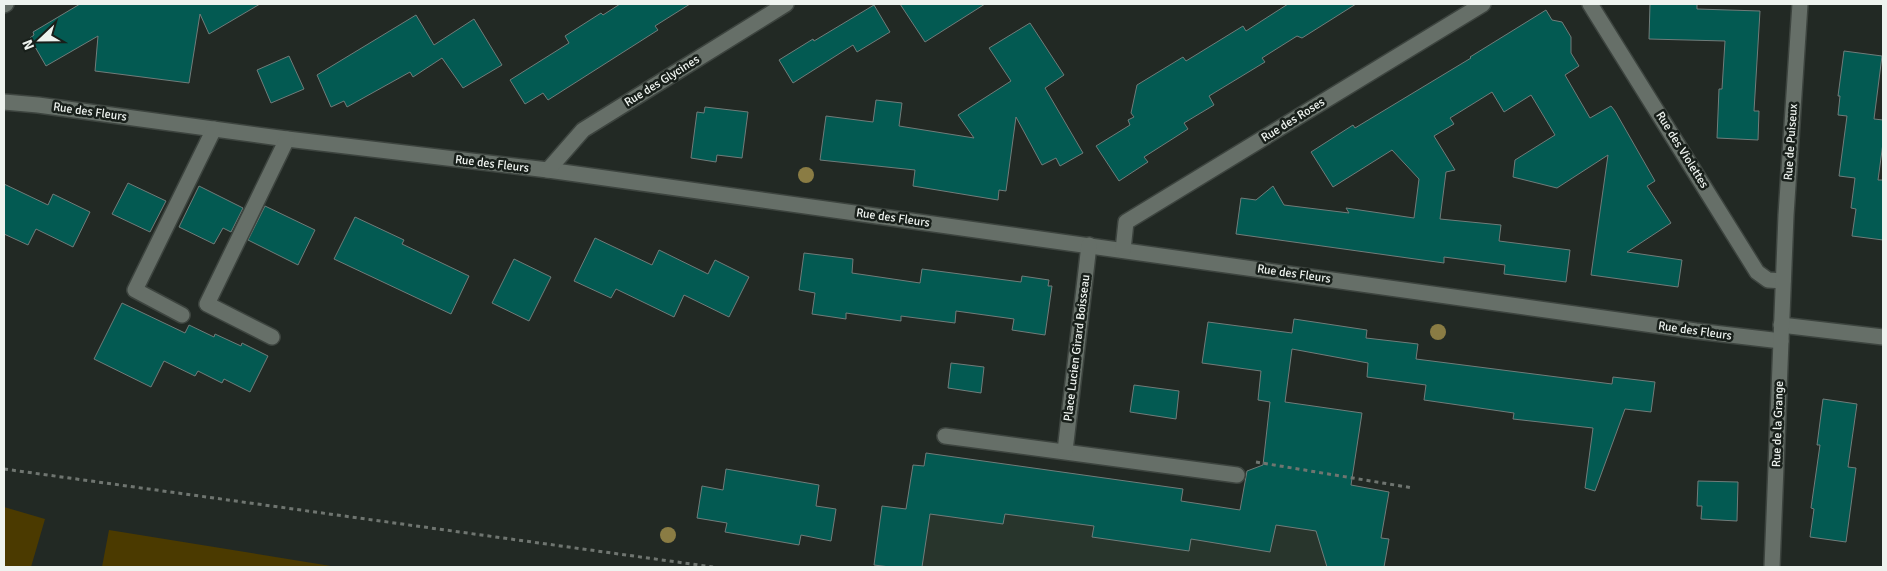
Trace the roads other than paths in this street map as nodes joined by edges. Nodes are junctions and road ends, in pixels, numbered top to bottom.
1 (786, 4) edge
2 (1483, 4) edge
3 (1590, 4) edge
4 (1800, 4) edge
5 (4, 102) edge
6 (214, 129) junction
7 (287, 140) junction
8 (548, 170) junction
9 (1089, 245) junction
10 (1123, 250) junction
11 (1783, 281) junction
12 (182, 315) dead end
13 (1782, 325) junction
14 (272, 337) dead end
15 (1883, 337) edge
16 (1781, 341) junction
17 (945, 436) dead end
18 (1065, 451) junction
19 (1237, 475) road end
20 (1772, 567) edge

1 - 8 street, Rue des Glycines
2 - 10 street, Rue des Roses
3 - 11 street, Rue des Violettes
4 - 11 street, Rue de Puiseux
5 - 6 street, Rue des Fleurs
6 - 7 street, Rue des Fleurs
6 - 12 street
7 - 8 street, Rue des Fleurs
7 - 14 street
8 - 9 street, Rue des Fleurs
9 - 10 street, Rue des Fleurs
9 - 18 street, Place Lucien Girard Boisseau
10 - 16 street, Rue des Fleurs
11 - 13 street, Rue de la Grange
13 - 15 street
13 - 16 street, Rue de la Grange
16 - 20 street, Rue de la Grange
17 - 18 street
18 - 19 street

